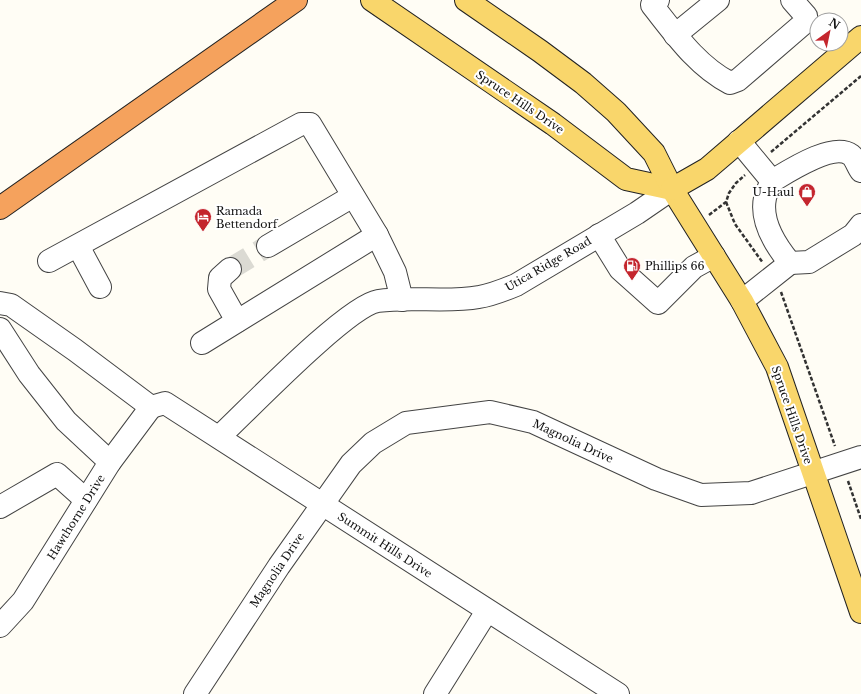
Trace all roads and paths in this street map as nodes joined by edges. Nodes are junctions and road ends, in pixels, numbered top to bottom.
1 (296, 0) edge
2 (372, 0) edge
3 (466, 0) edge
4 (658, 0) edge
5 (718, 0) edge
6 (792, 0) edge
7 (676, 35) junction
8 (861, 37) edge
9 (861, 76) edge
10 (739, 141) junction
11 (758, 164) junction
12 (861, 171) edge
13 (772, 181) junction
14 (672, 189) junction
15 (353, 196) junction
16 (726, 202) junction
17 (0, 208) edge
18 (861, 225) edge
19 (696, 226) junction
20 (377, 235) junction
21 (599, 235) junction
22 (78, 246) junction
23 (268, 246) tunnel mouth
24 (714, 256) junction
25 (49, 261) dead end
26 (790, 263) junction
27 (230, 270) tunnel mouth
28 (772, 277) junction
29 (100, 287) dead end
30 (402, 300) junction
31 (742, 301) junction
32 (0, 303) edge
33 (237, 320) junction
34 (0, 329) edge
35 (202, 343) dead end
36 (151, 407) junction
37 (219, 437) junction
38 (851, 460) edge
39 (110, 462) junction
40 (812, 473) junction
41 (86, 500) junction
42 (323, 504) junction
43 (0, 508) edge
44 (861, 519) edge
45 (487, 611) junction
46 (861, 612) edge
47 (0, 626) edge
48 (195, 694) edge
49 (435, 694) edge
50 (618, 694) edge

1 - 17 highway
2 - 14 main road, Spruce Hills Drive
3 - 14 main road, Spruce Hills Drive
4 - 7 street
5 - 7 street
6 - 7 street
8 - 10 main road, Utica Ridge Road
9 - 11 path
10 - 11 street
10 - 14 main road, Utica Ridge Road
11 - 13 street
11 - 16 path
12 - 13 street
13 - 26 street
14 - 19 main road, Spruce Hills Drive
14 - 21 street, Utica Ridge Road
15 - 20 street
15 - 22 street
15 - 23 street
16 - 19 path
16 - 28 path
18 - 26 street
19 - 24 main road, Spruce Hills Drive
20 - 30 street
20 - 33 street
21 - 24 street
21 - 30 street, Utica Ridge Road
22 - 25 street
22 - 29 street
24 - 31 main road, Spruce Hills Drive
26 - 28 street
27 - 33 street
28 - 31 street
28 - 38 path
30 - 37 street, Utica Ridge Road
31 - 40 main road, Spruce Hills Drive
32 - 36 street
33 - 35 street
34 - 39 street
36 - 37 street, Summit Hills Drive
36 - 39 street, Hawthorne Drive
37 - 42 street, Summit Hills Drive
38 - 40 street, Magnolia Drive
38 - 44 path
39 - 41 street, Hawthorne Drive
40 - 42 street, Magnolia Drive
40 - 46 main road, Spruce Hills Drive
41 - 43 street
41 - 47 street, Hawthorne Drive
42 - 45 street, Summit Hills Drive
42 - 48 street, Magnolia Drive
45 - 49 street
45 - 50 street, Summit Hills Drive

